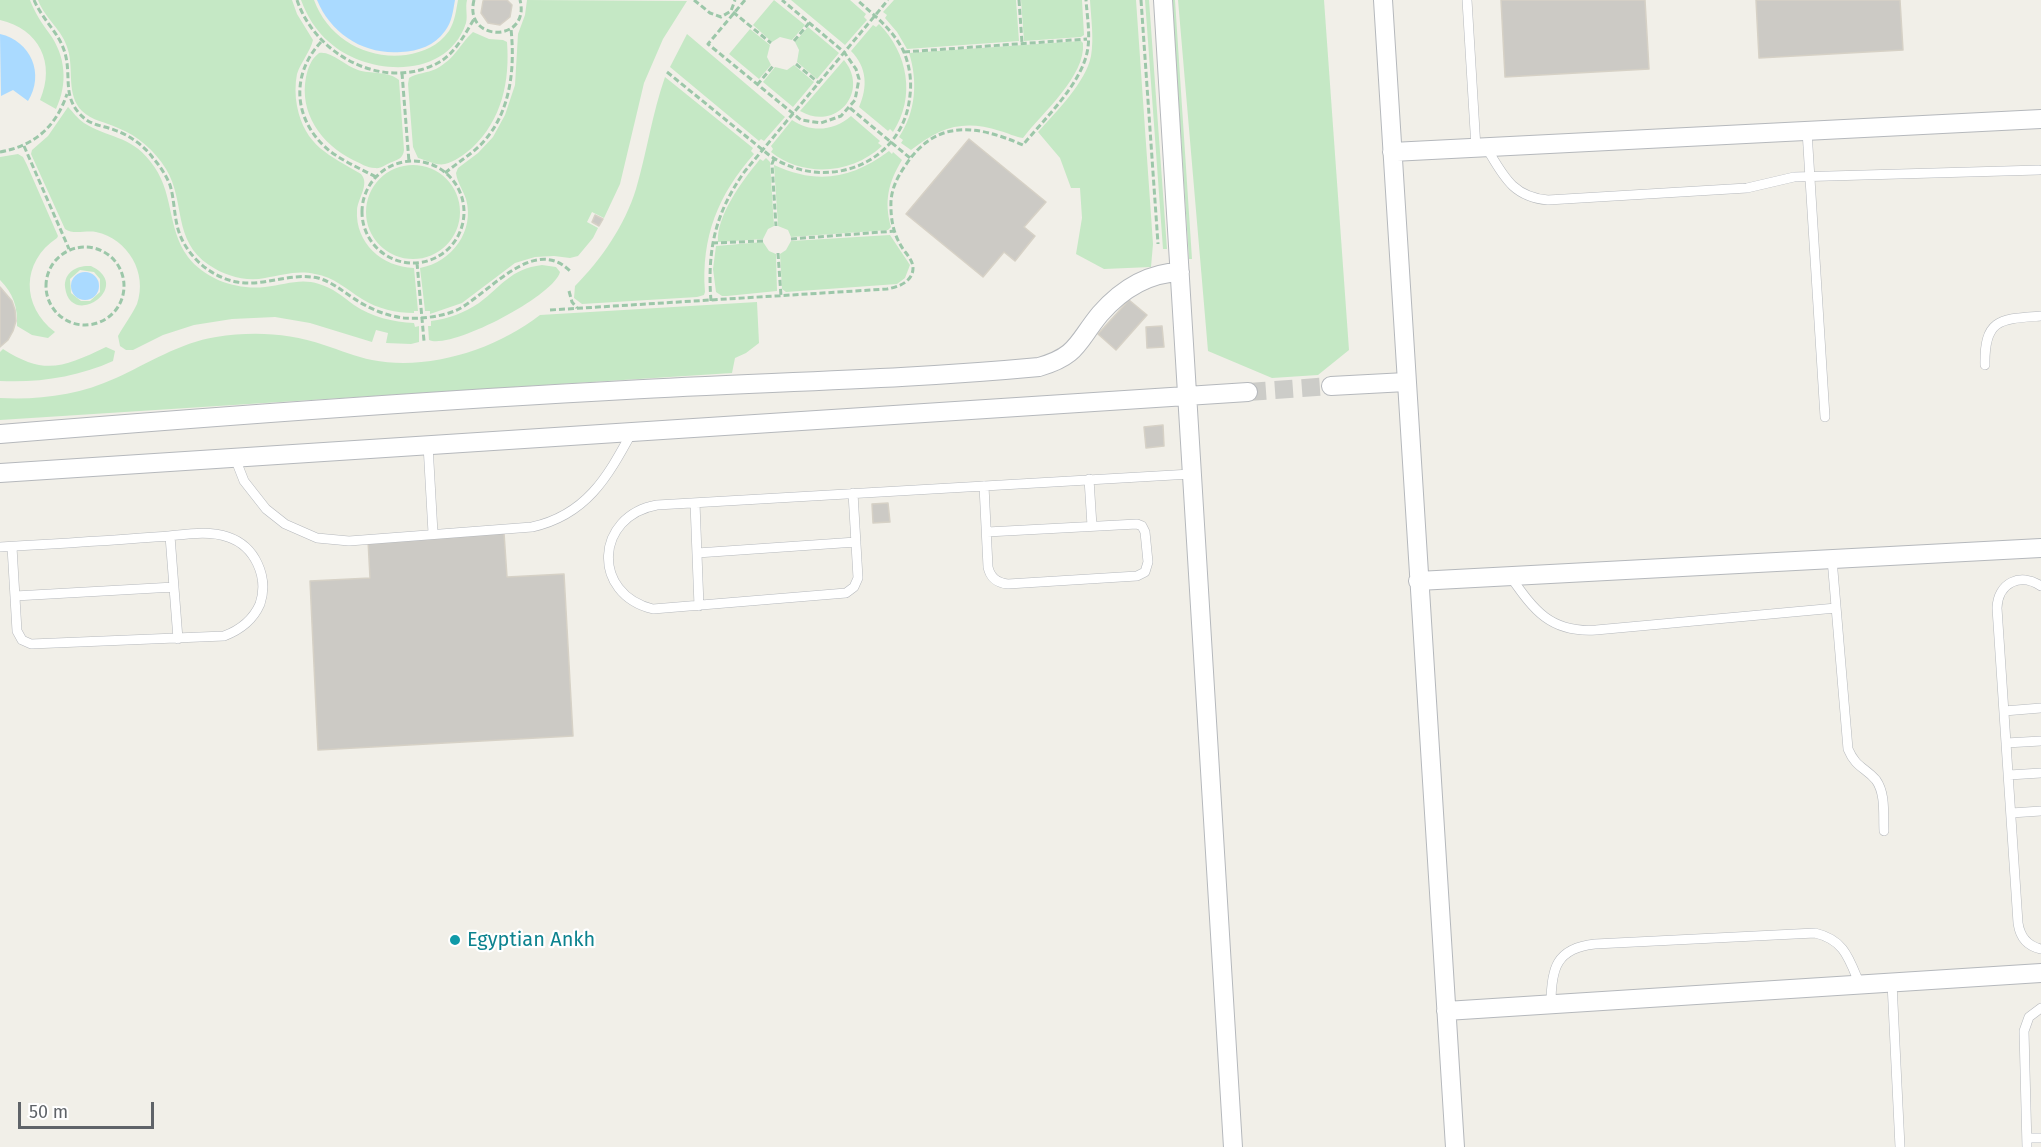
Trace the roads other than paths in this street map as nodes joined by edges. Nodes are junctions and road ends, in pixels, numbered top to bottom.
1 (1163, 0) edge
2 (1383, 0) edge
3 (1467, 0) edge
4 (2041, 119) edge
5 (1807, 131) junction
6 (1481, 148) junction
7 (1392, 152) junction
8 (2039, 170) dead end
9 (1810, 177) junction
10 (1180, 272) junction
11 (2041, 316) edge
12 (1985, 365) dead end
13 (1406, 382) junction
14 (1331, 386) tunnel mouth
15 (1248, 392) tunnel mouth
16 (1186, 396) junction
17 (1825, 417) dead end
18 (632, 432) junction
19 (0, 434) edge
20 (428, 445) junction
21 (235, 458) junction
22 (0, 473) edge
23 (1191, 474) junction
24 (1089, 480) junction
25 (984, 486) junction
26 (853, 493) junction
27 (695, 502) junction
28 (1092, 526) junction
29 (987, 532) junction
30 (433, 533) junction
31 (170, 536) junction
32 (856, 542) junction
33 (12, 547) junction
34 (0, 548) edge
35 (2041, 548) edge
36 (697, 553) junction
37 (1832, 559) junction
38 (1510, 576) junction
39 (1418, 581) junction
40 (2041, 586) edge
41 (174, 587) junction
42 (15, 596) junction
43 (699, 606) junction
44 (1836, 608) junction
45 (178, 639) junction
46 (2041, 708) edge
47 (2004, 711) junction
48 (2041, 741) edge
49 (2006, 743) junction
50 (2041, 773) edge
51 (2008, 775) junction
52 (2041, 811) edge
53 (2011, 813) junction
54 (1884, 831) dead end
55 (2041, 949) edge
56 (2041, 973) edge
57 (1892, 983) junction
58 (1860, 985) junction
59 (1551, 1004) junction
60 (2041, 1008) edge
61 (1446, 1011) junction
62 (2041, 1138) edge
63 (2027, 1143) edge
64 (1233, 1147) edge
65 (1455, 1147) edge
66 (1900, 1147) edge

1 - 10 street
2 - 7 street
3 - 6 lane
4 - 5 street
5 - 6 street
5 - 9 lane
6 - 7 street
6 - 9 lane
7 - 13 street
8 - 9 lane
9 - 17 lane
10 - 16 street
10 - 19 street
11 - 12 lane
13 - 14 street
13 - 39 street
15 - 16 street
16 - 18 street
16 - 23 street
18 - 20 street
18 - 30 lane
20 - 21 street
20 - 30 lane
21 - 22 street
21 - 30 lane
23 - 24 lane
23 - 64 street
24 - 25 lane
24 - 28 lane
25 - 26 lane
25 - 29 lane
26 - 27 lane
26 - 32 lane
27 - 36 lane
27 - 43 lane
28 - 29 lane
28 - 29 lane
31 - 33 lane
31 - 41 lane
31 - 45 lane
32 - 36 lane
32 - 43 lane
33 - 34 lane
33 - 42 lane
35 - 37 street
36 - 43 lane
37 - 38 street
37 - 44 lane
38 - 39 street
38 - 44 lane
39 - 61 street
40 - 47 lane
41 - 42 lane
41 - 45 lane
42 - 45 lane
44 - 54 lane
46 - 47 lane
47 - 49 lane
48 - 49 lane
49 - 51 lane
50 - 51 lane
51 - 53 lane
52 - 53 lane
53 - 55 lane
56 - 57 street
57 - 58 street
57 - 66 lane
58 - 59 street
58 - 59 lane
59 - 61 street
60 - 63 lane
61 - 65 street
62 - 63 lane

